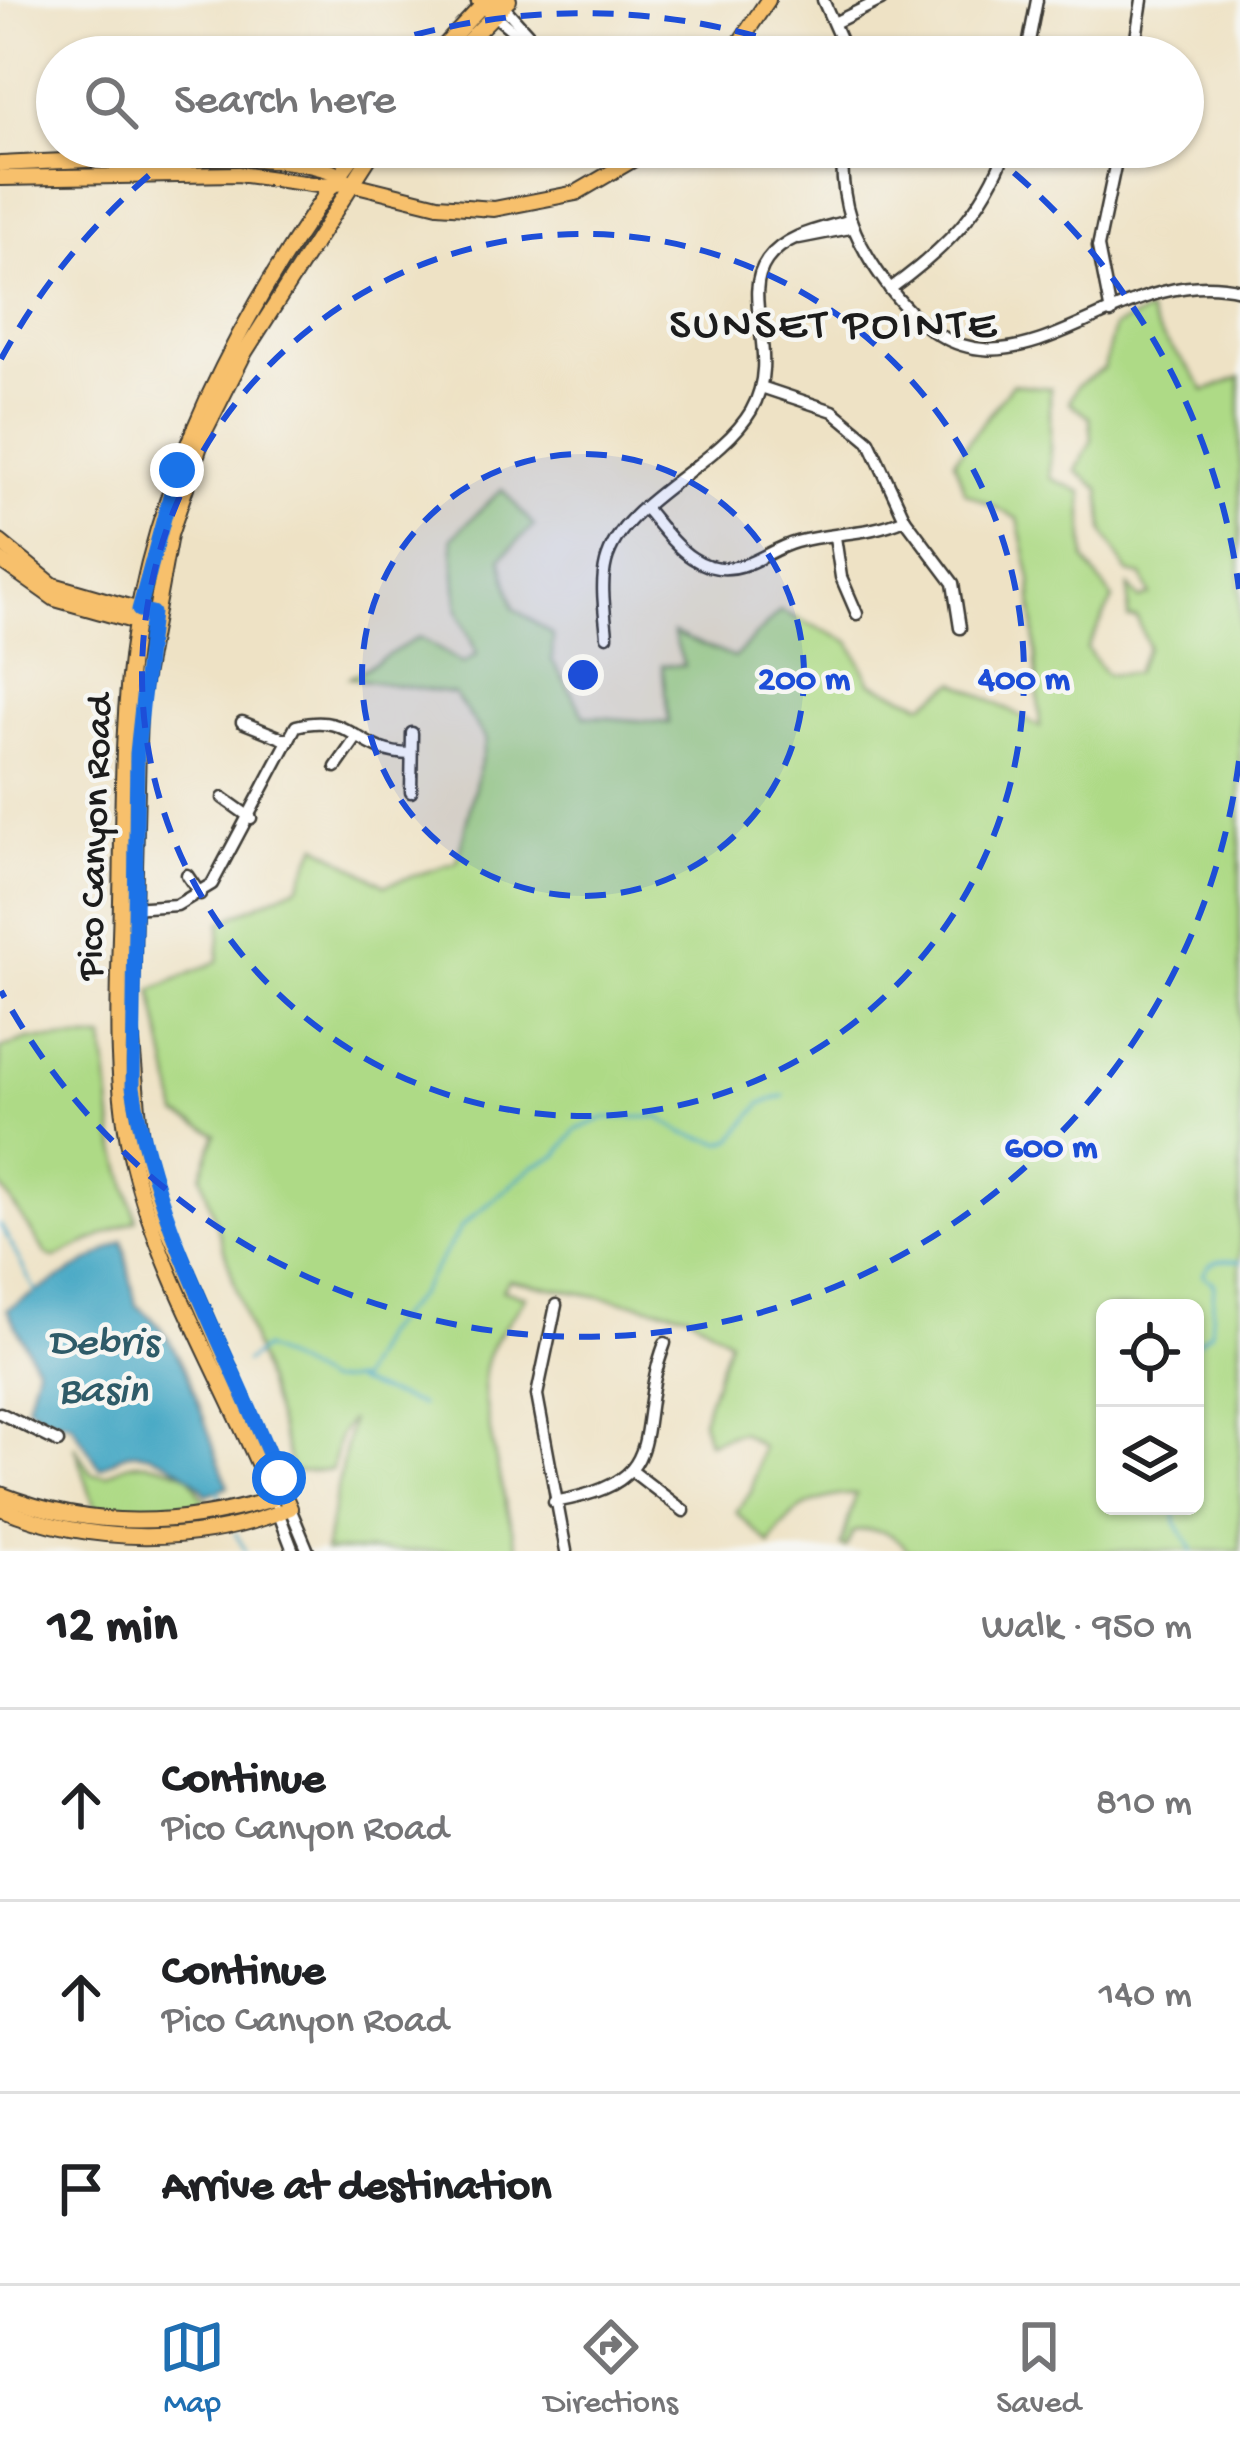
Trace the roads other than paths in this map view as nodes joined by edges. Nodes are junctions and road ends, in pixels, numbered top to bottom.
1 (768, 0) edge
2 (823, 0) edge
3 (880, 0) edge
4 (1037, 0) edge
5 (1142, 0) edge
6 (493, 4) edge
7 (836, 22) junction
8 (457, 36) edge
9 (468, 36) edge
10 (528, 36) edge
11 (744, 36) edge
12 (841, 36) edge
13 (1030, 36) edge
14 (1136, 36) edge
15 (36, 163) edge
16 (0, 164) edge
17 (299, 168) edge
18 (347, 168) edge
19 (353, 168) edge
20 (619, 168) edge
21 (845, 168) edge
22 (997, 168) edge
23 (1115, 168) edge
24 (0, 178) edge
25 (340, 180) junction
26 (849, 225) junction
27 (890, 289) junction
28 (1240, 290) edge
29 (1111, 313) junction
30 (761, 387) junction
31 (646, 509) junction
32 (905, 519) junction
33 (836, 537) junction
34 (0, 542) edge
35 (0, 560) edge
36 (857, 614) dead end
37 (145, 617) junction
38 (960, 628) dead end
39 (607, 636) dead end
40 (242, 722) dead end
41 (412, 733) dead end
42 (357, 736) junction
43 (289, 741) junction
44 (411, 754) junction
45 (336, 766) dead end
46 (411, 792) dead end
47 (223, 798) dead end
48 (250, 818) junction
49 (187, 875) dead end
50 (200, 894) junction
51 (169, 907) junction
52 (127, 908) junction
53 (172, 923) dead end
54 (556, 1305) dead end
55 (665, 1343) dead end
56 (0, 1413) edge
57 (58, 1442) dead end
58 (632, 1471) junction
59 (0, 1494) edge
60 (554, 1502) junction
61 (281, 1504) junction
62 (0, 1508) edge
63 (684, 1511) dead end
64 (214, 1523) junction
65 (293, 1551) edge
66 (308, 1551) edge
67 (566, 1551) edge

1 - 11 main road
2 - 7 street
3 - 7 street
4 - 13 street
5 - 14 street
6 - 8 main road
6 - 9 main road
6 - 10 street
7 - 12 street
15 - 16 main road
17 - 25 main road
18 - 25 main road, Pico Canyon Road
19 - 25 main road, Pico Canyon Road
20 - 25 main road
21 - 26 street
22 - 27 street
23 - 29 street
24 - 25 main road
25 - 37 main road, Pico Canyon Road
26 - 27 street
26 - 30 street
27 - 29 street
28 - 29 street
30 - 31 street
30 - 32 street
31 - 33 street
31 - 39 street
32 - 33 street
32 - 38 street
33 - 36 street
34 - 37 main road
35 - 37 main road
37 - 52 main road, Pico Canyon Road
40 - 43 street
41 - 44 street
42 - 43 street
42 - 44 street
42 - 45 street
43 - 48 street
44 - 46 street
47 - 48 street
48 - 50 street
49 - 50 street
50 - 51 street
51 - 52 street
51 - 53 street
52 - 61 main road, Pico Canyon Road
54 - 60 street
55 - 58 street
56 - 57 street
58 - 60 street
58 - 63 street
59 - 64 main road
60 - 67 street
61 - 64 main road
61 - 65 street, Pico Canyon Road
61 - 66 street, Pico Canyon Road
62 - 64 main road

